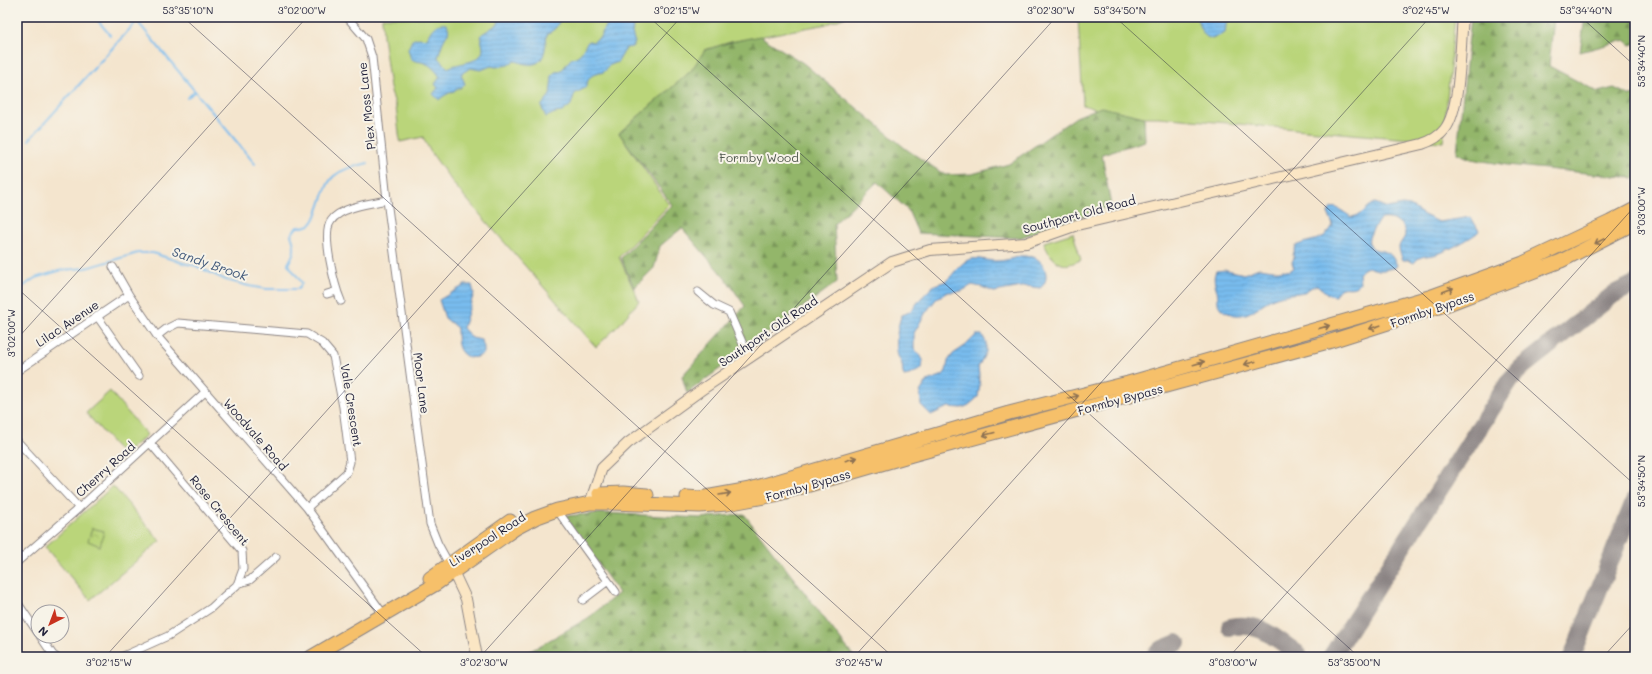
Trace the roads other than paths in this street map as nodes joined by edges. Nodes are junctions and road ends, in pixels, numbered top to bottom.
1 (347, 17) edge
2 (1463, 17) edge
3 (387, 200) junction
4 (1635, 208) edge
5 (1635, 223) edge
6 (113, 267) dead end
7 (337, 291) junction
8 (698, 292) dead end
9 (327, 294) dead end
10 (129, 295) junction
11 (341, 301) dead end
12 (97, 316) junction
13 (157, 336) junction
14 (751, 358) junction
15 (17, 371) edge
16 (139, 376) dead end
17 (205, 392) junction
18 (1054, 416) junction
19 (982, 421) junction
20 (17, 441) edge
21 (150, 443) junction
22 (591, 499) junction
23 (79, 508) junction
24 (307, 508) junction
25 (557, 510) junction
26 (276, 558) dead end
27 (17, 562) edge
28 (452, 568) junction
29 (608, 581) junction
30 (237, 584) junction
31 (616, 592) dead end
32 (583, 600) dead end
33 (17, 602) edge
34 (384, 615) junction
35 (30, 621) edge
36 (46, 644) edge
37 (56, 657) edge
38 (121, 657) edge
39 (311, 657) edge
40 (477, 657) edge

1 - 3 street, Plex Moss Lane
2 - 14 street, Southport Old Road
3 - 7 street
3 - 28 street, Moor Lane
19 -> 4 highway, Formby Bypass
5 -> 18 highway, Formby Bypass
6 - 10 street, Woodvale Road
7 - 9 street
7 - 11 street
8 - 14 street
10 - 12 street, Lilac Avenue
10 - 13 street, Woodvale Road
12 - 15 street, Lilac Avenue
12 - 16 street
13 - 17 street, Woodvale Road
13 - 24 street, Vale Crescent
14 - 22 street, Southport Old Road
17 - 21 street, Cherry Road
17 - 24 street, Woodvale Road
18 - 19 highway
18 -> 22 highway, Formby Bypass
22 -> 19 highway, Formby Bypass
20 - 23 street
21 - 23 street, Cherry Road
21 - 30 street, Rose Crescent
22 - 25 highway, Liverpool Road
22 - 28 highway, Liverpool Road
23 - 27 street, Cherry Road
24 - 34 street, Woodvale Road
25 - 28 highway, Liverpool Road
25 - 29 street
26 - 30 street
28 - 34 highway, Liverpool Road
28 - 40 street
29 - 31 street
29 - 32 street
30 - 38 street
33 - 35 street
34 - 39 highway, Liverpool Road
36 - 37 street

